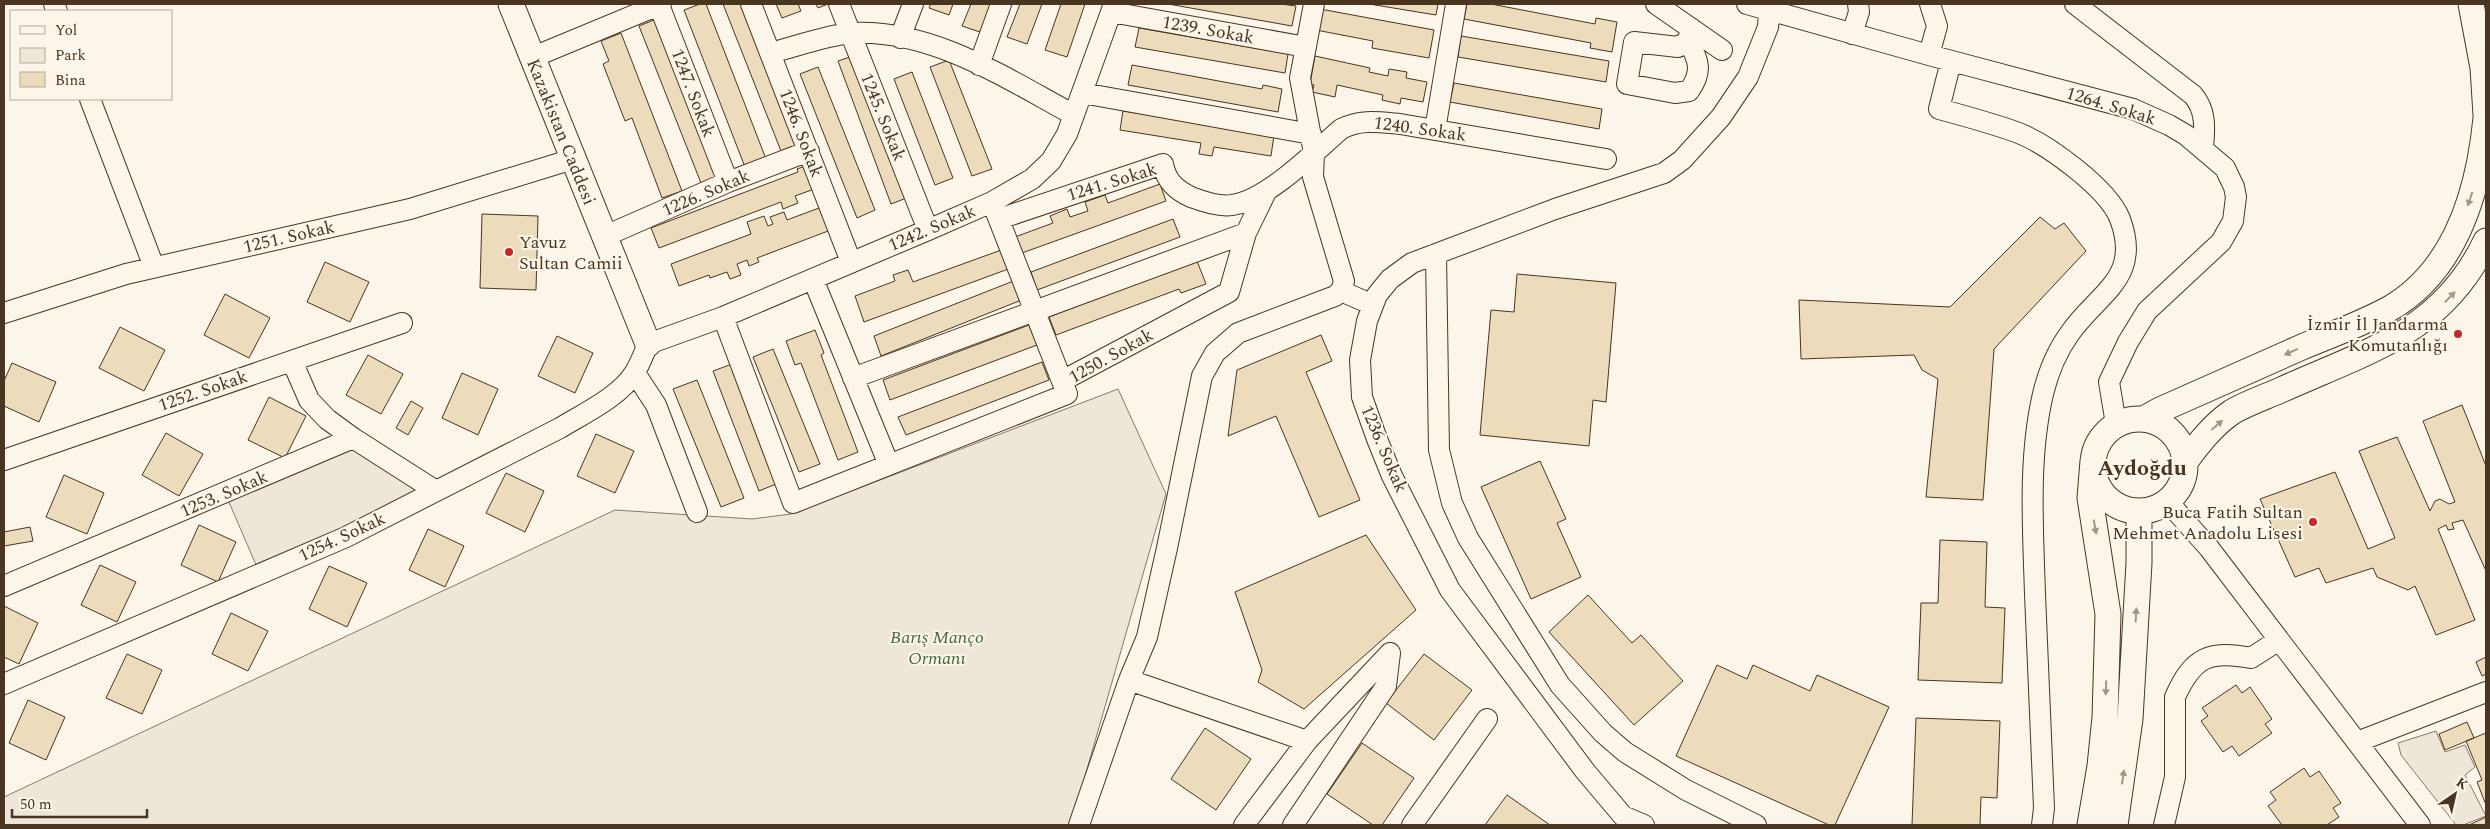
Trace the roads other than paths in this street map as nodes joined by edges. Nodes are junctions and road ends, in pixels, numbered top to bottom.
1 (511, 4) edge
2 (660, 4) edge
3 (751, 4) edge
4 (839, 4) edge
5 (913, 4) edge
6 (1001, 4) edge
7 (1314, 4) edge
8 (1456, 4) edge
9 (1656, 4) edge
10 (1747, 4) edge
11 (1858, 4) edge
12 (1930, 4) edge
13 (2075, 4) edge
14 (2471, 4) edge
15 (1112, 8) edge
16 (1769, 12) junction
17 (850, 33) junction
18 (1852, 34) junction
19 (900, 38) junction
20 (1306, 47) junction
21 (1722, 50) dead end
22 (770, 53) junction
23 (1929, 55) junction
24 (531, 58) junction
25 (1951, 61) junction
26 (979, 65) junction
27 (1082, 93) junction
28 (90, 100) edge
29 (1074, 115) junction
30 (2486, 116) edge
31 (1436, 130) junction
32 (1312, 143) junction
33 (2203, 147) junction
34 (809, 151) junction
35 (573, 159) junction
36 (1606, 159) dead end
37 (728, 182) junction
38 (1266, 192) junction
39 (995, 210) junction
40 (928, 230) junction
41 (1246, 232) junction
42 (604, 237) junction
43 (2486, 241) edge
44 (1436, 254) junction
45 (852, 262) junction
46 (154, 267) junction
47 (813, 279) junction
48 (1341, 291) junction
49 (1373, 305) junction
50 (1034, 310) junction
51 (4, 313) edge
52 (723, 317) junction
53 (402, 323) dead end
54 (648, 344) junction
55 (292, 361) junction
56 (635, 373) junction
57 (853, 378) junction
58 (1062, 381) junction
59 (2144, 419) junction
60 (2116, 424) junction
61 (353, 438) junction
62 (4, 460) edge
63 (2093, 461) junction
64 (2185, 462) junction
65 (889, 465) junction
66 (436, 491) junction
67 (2168, 502) junction
68 (2139, 511) junction
69 (697, 512) dead end
70 (4, 586) edge
71 (2279, 640) junction
72 (1129, 680) junction
73 (4, 684) edge
74 (2486, 692) edge
75 (1487, 719) dead end
76 (1307, 741) junction
77 (2357, 742) junction
78 (1620, 821) edge
79 (1079, 825) edge
80 (1244, 825) edge
81 (1293, 825) edge
82 (1412, 825) edge
83 (1644, 825) edge
84 (1756, 825) edge
85 (2042, 825) edge
86 (2090, 825) edge
87 (2115, 825) edge
88 (2164, 825) edge
89 (2420, 825) edge

1 - 24 main road, Kazakistan Caddesi
2 - 24 street
2 - 37 street, 1247. Sokak
3 - 22 street, 1246. Sokak
4 - 17 street, 1245. Sokak
5 - 19 street
6 - 26 street
7 - 20 street
8 - 31 street
9 - 21 street
10 - 16 street, 1264. Sokak
11 - 18 street
12 - 23 street
13 - 33 street
14 - 30 main road
15 - 20 street, 1239. Sokak
15 - 27 street, 1242. Sokak
16 - 18 street, 1264. Sokak
16 - 44 street, 1236. Sokak
17 - 19 street
17 - 22 street
17 - 40 street, 1245. Sokak
18 - 23 street, 1264. Sokak
19 - 26 street
20 - 32 street
22 - 34 street, 1246. Sokak
23 - 25 street, 1264. Sokak
24 - 35 main road, Kazakistan Caddesi
25 - 33 street, 1264. Sokak
25 - 85 street
26 - 29 street
27 - 29 street, 1242. Sokak
27 - 32 street
28 - 46 street
29 - 39 street, 1242. Sokak
30 -> 59 main road
31 - 32 street, 1240. Sokak
31 - 36 street, 1240. Sokak
32 - 38 street, 1241. Sokak
32 - 48 street
33 - 60 street, 1264. Sokak
34 - 37 street, 1226. Sokak
34 - 45 street, 1246. Sokak
35 - 42 main road, Kazakistan Caddesi
35 - 46 street, 1251. Sokak
37 - 42 street, 1226. Sokak
38 - 39 street, 1241. Sokak
38 - 41 street, 1250. Sokak
39 - 40 street, 1242. Sokak
39 - 50 street
40 - 45 street, 1242. Sokak
41 - 50 street
41 - 58 street, 1250. Sokak
42 - 54 main road, Kazakistan Caddesi
64 -> 43 main road
44 - 49 street, 1236. Sokak
44 - 84 street
45 - 47 street, 1242. Sokak
46 - 51 street, 1251. Sokak
47 - 52 street, 1242. Sokak
47 - 57 street
48 - 49 street
48 - 72 street
49 - 78 street, 1236. Sokak
50 - 57 street
50 - 58 street
52 - 54 street, 1242. Sokak
52 - 65 street, 1250. Sokak
53 - 55 street, 1252. Sokak
54 - 56 street, 1254. Sokak
55 - 61 street
55 - 62 street, 1252. Sokak
56 - 66 street, 1254. Sokak
56 - 69 street
57 - 65 street
58 - 65 street, 1250. Sokak
59 - 60 main road
59 - 64 main road
60 - 63 main road
61 - 66 street
61 - 70 street, 1253. Sokak
63 - 68 main road
63 -> 86 main road
64 - 67 main road
66 - 73 street, 1254. Sokak
67 - 68 main road
67 - 71 street
87 -> 68 main road
71 - 77 street
71 - 88 street
72 - 76 street
72 - 79 street
74 - 77 street
75 - 82 street
76 - 80 street
76 - 81 street
77 - 89 street
78 - 83 street, 1236. Sokak

